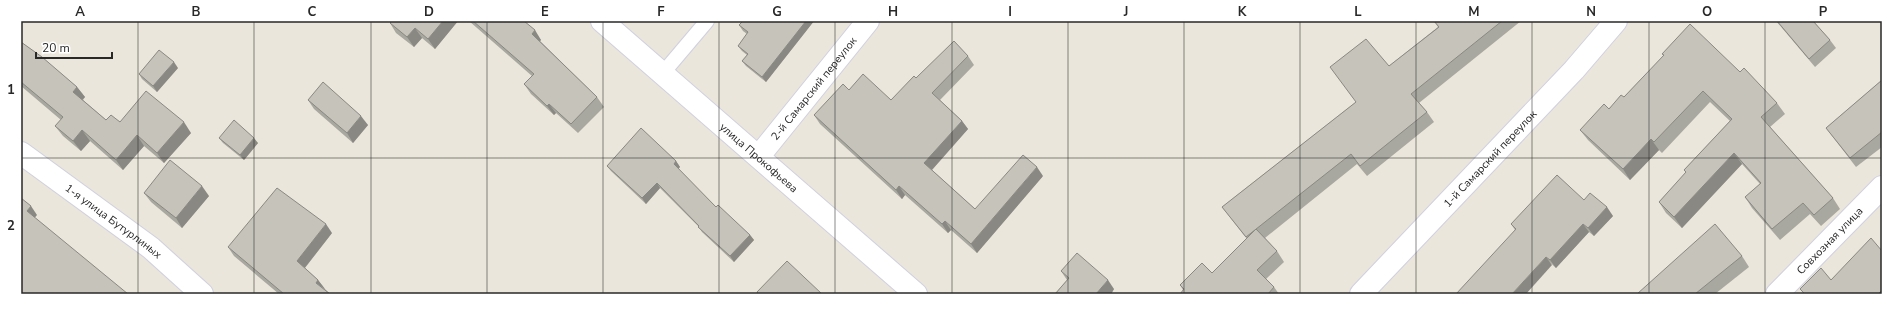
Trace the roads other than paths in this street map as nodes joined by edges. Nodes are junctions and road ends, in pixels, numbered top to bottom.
1 (602, 21) edge
2 (707, 21) edge
3 (868, 21) edge
4 (1616, 21) edge
5 (662, 73) junction
6 (21, 153) edge
7 (759, 156) junction
8 (1882, 187) edge
9 (202, 294) edge
10 (916, 294) edge
11 (1361, 294) edge
12 (1777, 294) edge

1 - 5 street, улица Прокофьева
2 - 5 lane
3 - 7 street, 2-й Самарский переулок
4 - 11 street, 1-й Самарский переулок
5 - 7 street, улица Прокофьева
6 - 9 street, 1-я улица Бутурлиных
7 - 10 street, улица Прокофьева
8 - 12 street, Совхозная улица

